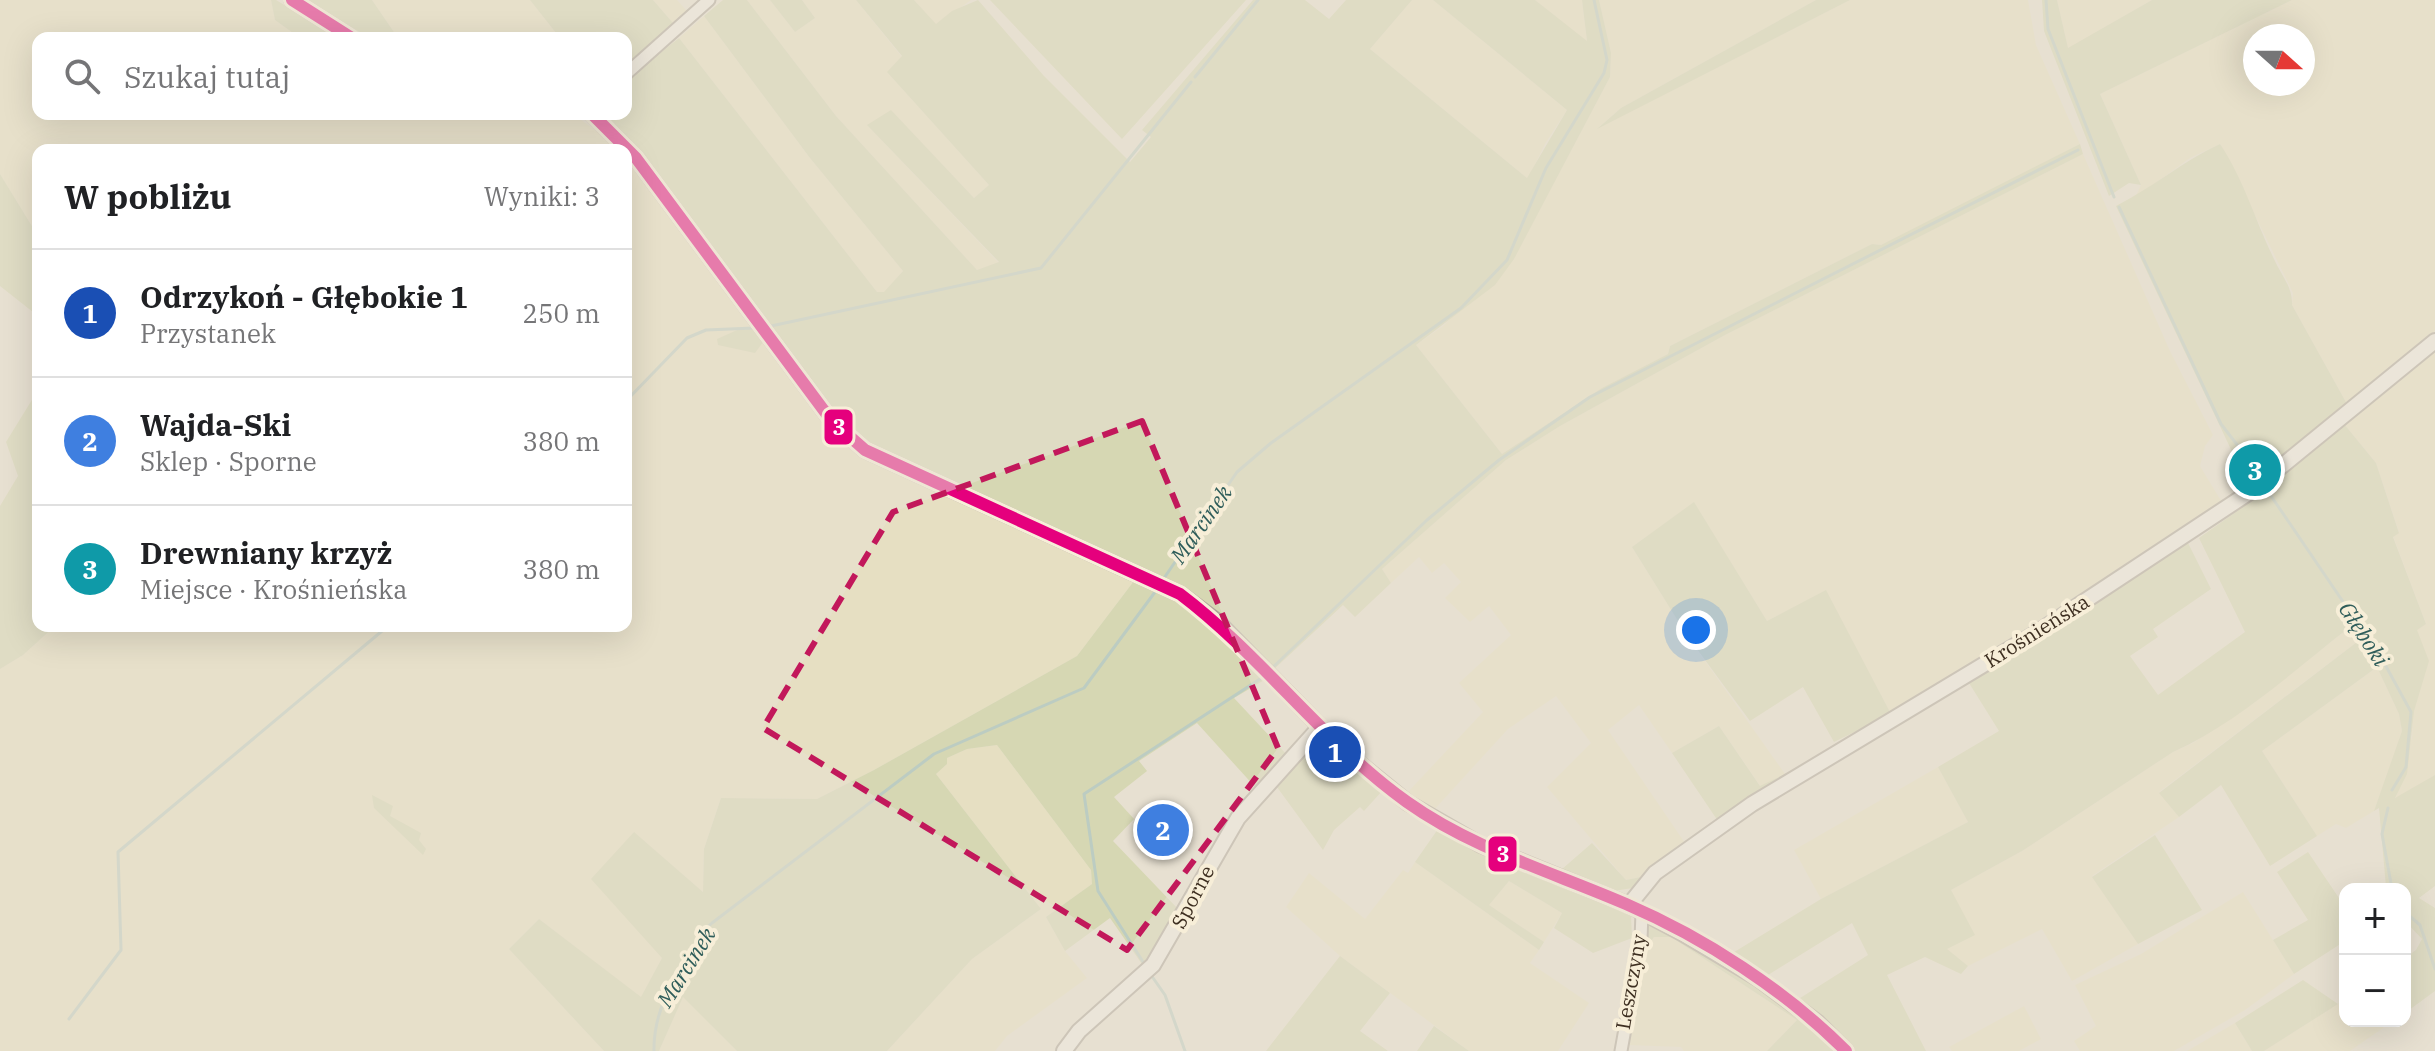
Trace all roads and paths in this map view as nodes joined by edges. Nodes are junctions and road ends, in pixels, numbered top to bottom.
1 (292, 0) edge
2 (709, 0) edge
3 (343, 32) edge
4 (632, 69) edge
5 (598, 120) edge
6 (622, 144) edge
7 (632, 154) edge
8 (2435, 341) edge
9 (1316, 731) junction
10 (1635, 909) junction
11 (1064, 1051) edge
12 (1621, 1051) edge
13 (1846, 1051) edge

1 - 3 street
2 - 4 street
5 - 6 street
7 - 9 street
8 - 10 street, Krośnieńska
9 - 10 street
9 - 11 street, Sporne
10 - 12 street, Leszczyny
10 - 13 street

